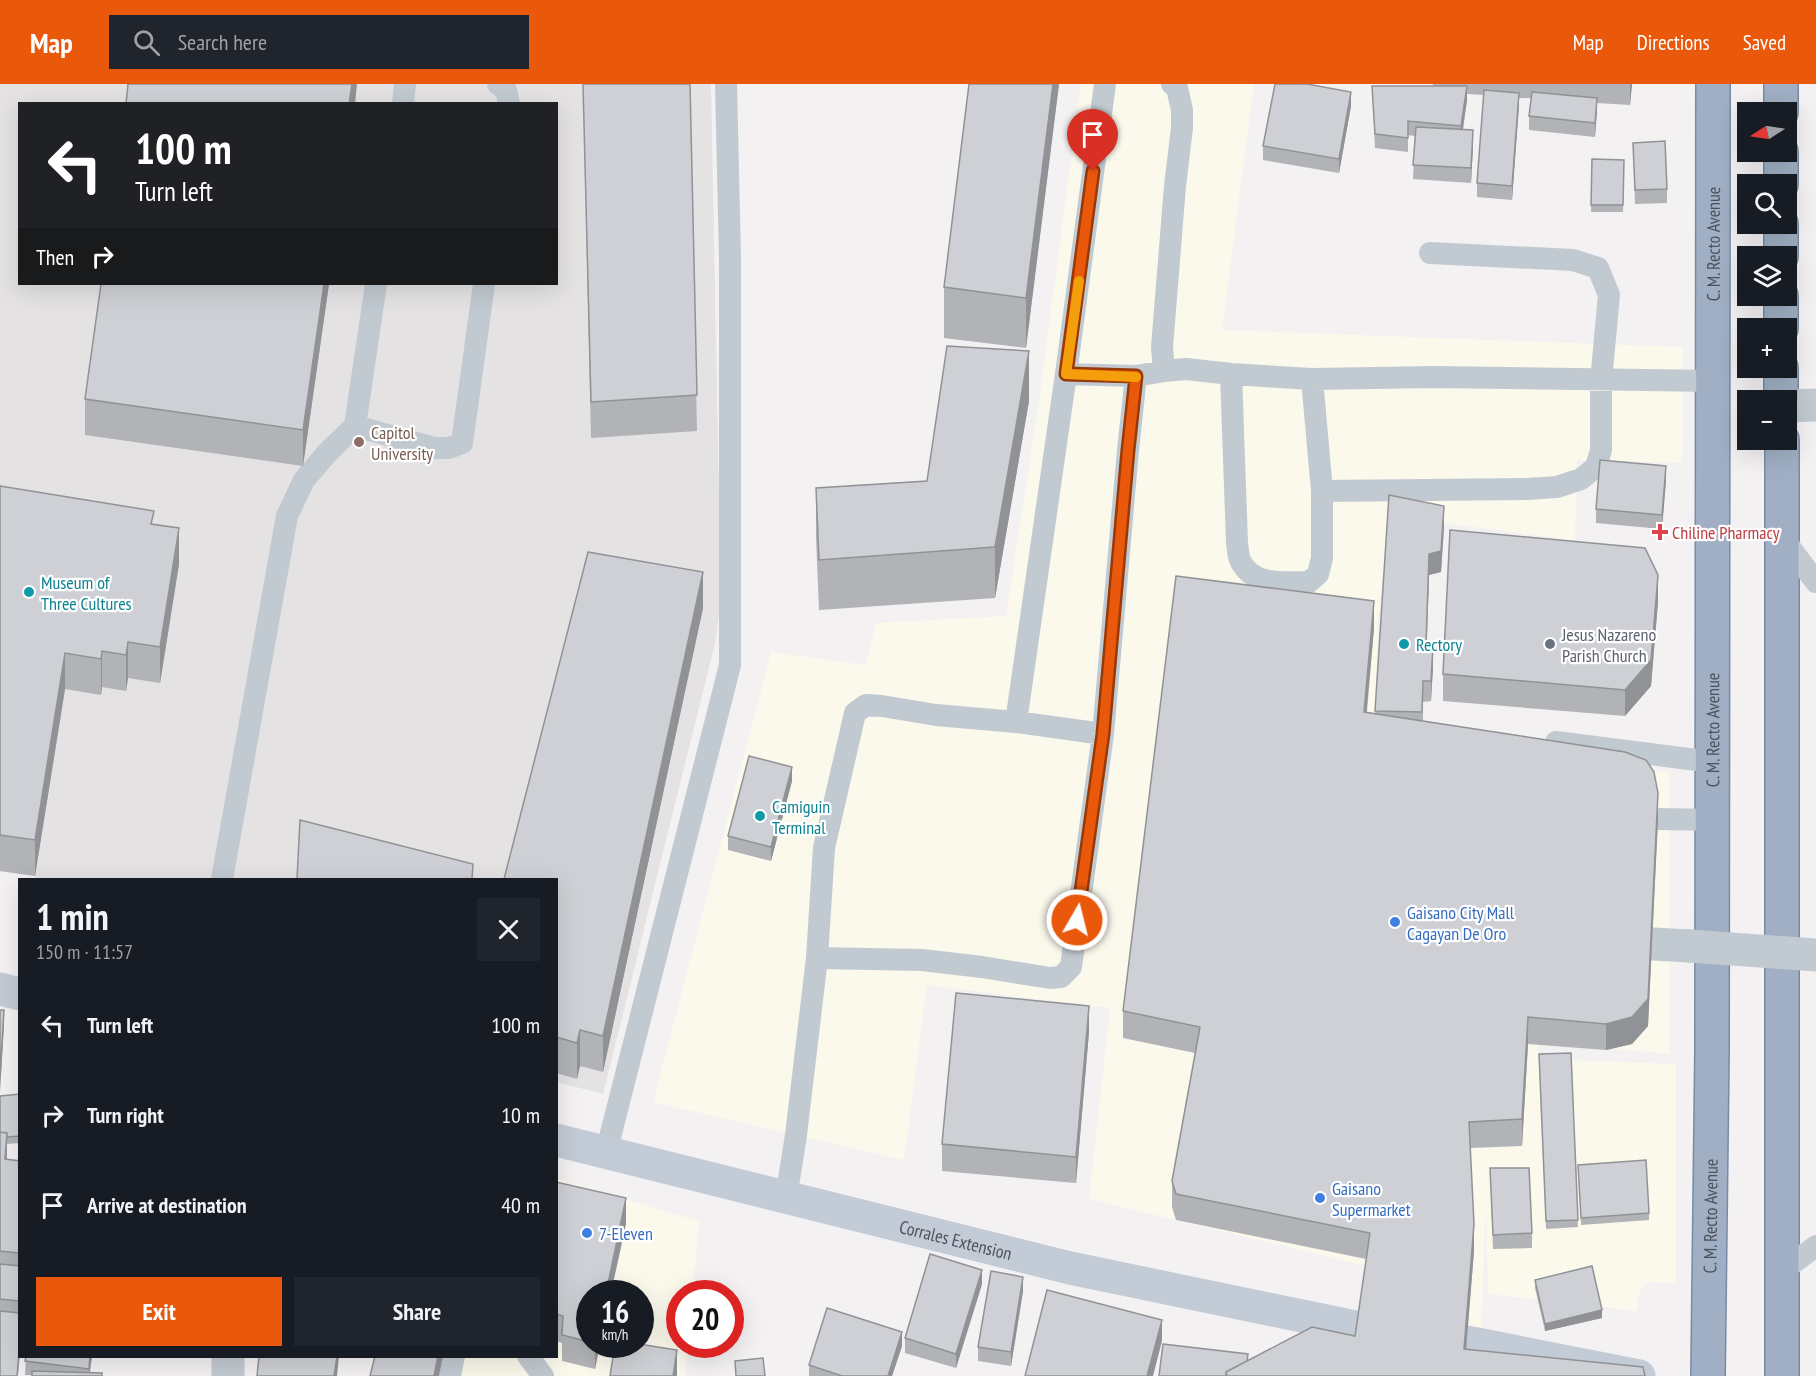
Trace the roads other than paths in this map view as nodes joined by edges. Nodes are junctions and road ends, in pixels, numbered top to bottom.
1 (405, 84) edge
2 (498, 84) edge
3 (726, 84) edge
4 (1105, 84) edge
5 (1172, 84) edge
6 (1713, 84) edge
7 (1781, 84) edge
8 (403, 102) edge
9 (509, 102) edge
10 (1781, 102) edge
11 (1430, 253) dead end
12 (376, 285) edge
13 (484, 285) edge
14 (1164, 371) junction
15 (1066, 374) junction
16 (1231, 374) junction
17 (1136, 376) junction
18 (1312, 379) junction
19 (1601, 381) junction
20 (1713, 381) junction
21 (1816, 405) edge
22 (1797, 406) edge
23 (355, 426) junction
24 (1782, 450) edge
25 (1322, 491) junction
26 (1782, 537) junction
27 (1816, 582) edge
28 (1016, 722) junction
29 (1103, 734) junction
30 (1539, 740) edge
31 (1712, 762) junction
32 (1658, 819) edge
33 (1712, 820) junction
34 (222, 878) edge
35 (1653, 944) edge
36 (1816, 955) edge
37 (817, 957) junction
38 (0, 989) edge
39 (18, 994) edge
40 (558, 1141) edge
41 (606, 1154) junction
42 (786, 1198) junction
43 (1816, 1246) edge
44 (1782, 1271) junction
45 (1360, 1328) edge
46 (1467, 1342) edge
47 (228, 1358) edge
48 (454, 1358) edge
49 (530, 1358) edge
50 (228, 1376) edge
51 (450, 1376) edge
52 (543, 1376) edge
53 (1639, 1376) edge
54 (1708, 1376) edge
55 (1782, 1376) edge

1 - 8 lane
2 - 9 lane
3 - 41 lane
4 - 15 lane
5 - 14 lane
6 - 20 highway, C. M. Recto Avenue
7 - 10 highway
11 - 19 lane
12 - 23 lane
13 - 23 lane
14 - 16 lane
14 - 17 lane
15 - 17 lane
15 - 28 lane
16 - 18 lane
16 - 25 lane
17 - 29 lane
18 - 19 lane
18 - 25 lane
19 - 20 lane
19 - 25 lane
20 - 31 highway, C. M. Recto Avenue
21 - 22 street
23 - 34 lane
24 - 26 highway
26 - 27 lane
26 - 44 highway
28 - 29 lane
28 - 37 lane
29 - 37 lane
30 - 31 lane
31 - 33 highway, C. M. Recto Avenue
32 - 33 lane
33 - 54 highway, C. M. Recto Avenue
35 - 36 street, bridge
37 - 42 lane
38 - 39 main road
40 - 41 main road, Corrales Extension
41 - 42 main road, Corrales Extension
42 - 45 main road, Corrales Extension
43 - 44 lane
44 - 55 highway
46 - 53 main road
47 - 50 street
48 - 51 lane
49 - 52 lane

